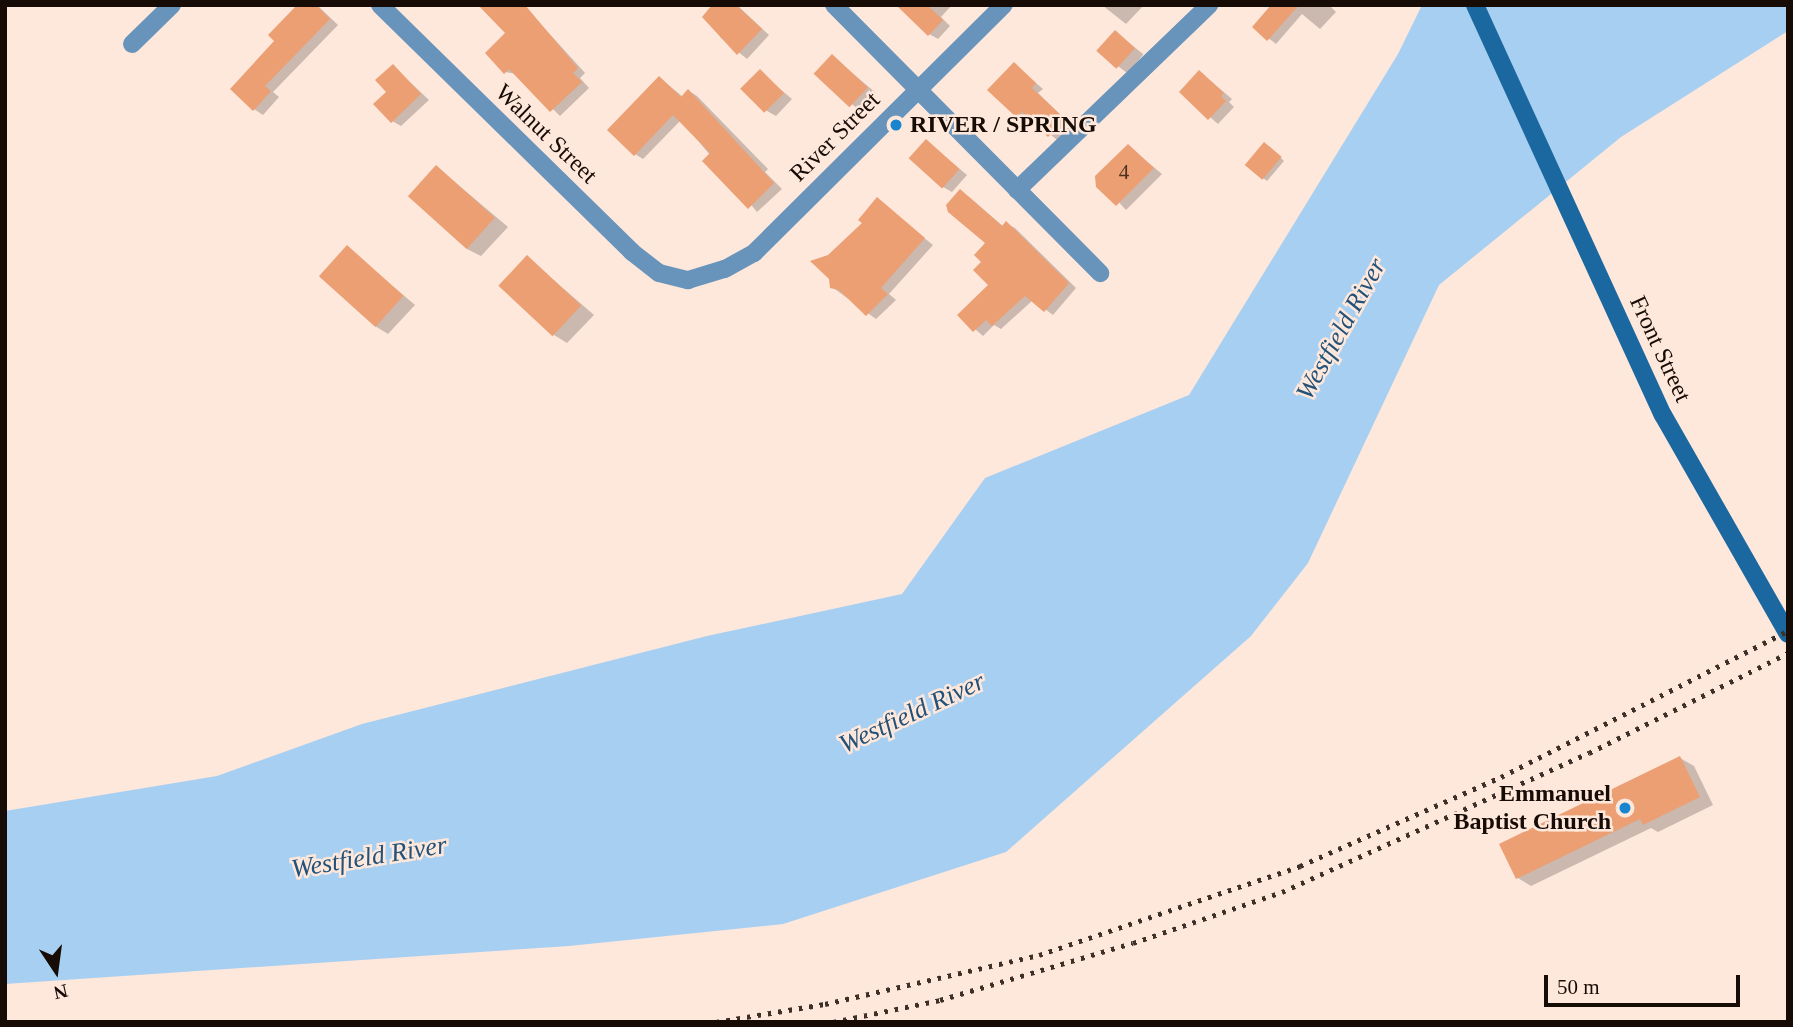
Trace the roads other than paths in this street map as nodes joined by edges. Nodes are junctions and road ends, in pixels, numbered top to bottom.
1 (173, 5) edge
2 (380, 5) edge
3 (834, 5) edge
4 (1004, 5) edge
5 (1209, 5) edge
6 (1475, 5) edge
7 (132, 44) dead end
8 (917, 89) junction
9 (1017, 190) junction
10 (1100, 273) dead end
11 (688, 280) joint
12 (1788, 634) edge

1 - 7 street
2 - 11 street, Walnut Street
3 - 8 street
4 - 8 street, River Street
5 - 9 street
6 - 12 main road, Front Street
8 - 9 street
8 - 11 street, River Street
9 - 10 street

